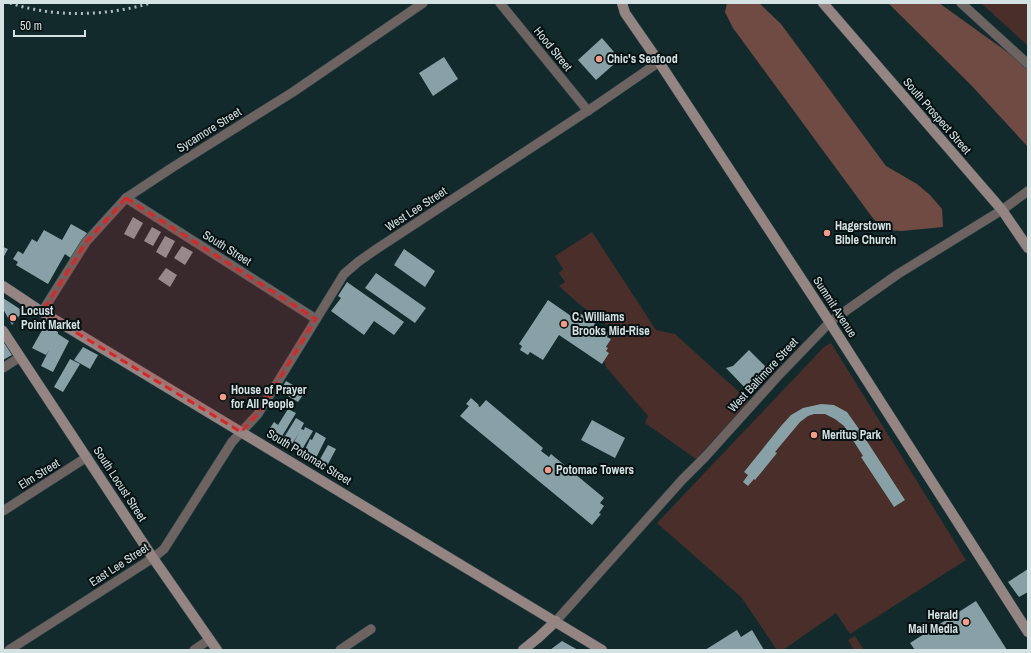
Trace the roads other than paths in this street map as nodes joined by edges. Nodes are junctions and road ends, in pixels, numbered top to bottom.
1 (423, 3) edge
2 (500, 3) edge
3 (823, 3) edge
4 (961, 3) edge
5 (619, 4) edge
6 (660, 62) junction
7 (1028, 64) edge
8 (588, 111) junction
9 (1028, 191) edge
10 (126, 198) junction
11 (1002, 210) junction
12 (1028, 248) edge
13 (3, 286) edge
14 (42, 312) junction
15 (316, 319) junction
16 (830, 322) junction
17 (3, 331) edge
18 (20, 357) junction
19 (3, 368) edge
20 (241, 432) junction
21 (87, 457) junction
22 (3, 511) edge
23 (154, 558) junction
24 (556, 621) junction
25 (371, 629) dead end
26 (1028, 632) edge
27 (210, 639) junction
28 (9, 650) edge
29 (194, 650) edge
30 (217, 650) edge
31 (340, 650) edge
32 (523, 650) edge
33 (602, 650) edge

1 - 10 street, Sycamore Street
2 - 8 street, Hood Street
3 - 11 main road, South Prospect Street
4 - 7 street
5 - 6 main road, Summit Avenue
6 - 8 street, West Lee Street
6 - 16 main road, Summit Avenue
8 - 15 street, West Lee Street
9 - 11 street, West Baltimore Street
10 - 14 street, Sycamore Street
10 - 15 street, South Street
11 - 12 main road, South Prospect Street
11 - 16 street, West Baltimore Street
13 - 14 main road, South Potomac Street
14 - 20 main road, South Potomac Street
15 - 20 street, West Lee Street
16 - 24 street, West Baltimore Street
16 - 26 main road, Summit Avenue
17 - 18 main road, South Locust Street
18 - 19 street
18 - 21 main road, South Locust Street
20 - 23 street, East Lee Street
20 - 24 main road, South Potomac Street
21 - 22 street, Elm Street
21 - 23 main road, South Locust Street
23 - 27 main road, South Locust Street
23 - 28 street, East Lee Street
24 - 32 main road
24 - 33 main road, South Potomac Street
25 - 31 street
27 - 29 street
27 - 30 main road, South Locust Street

